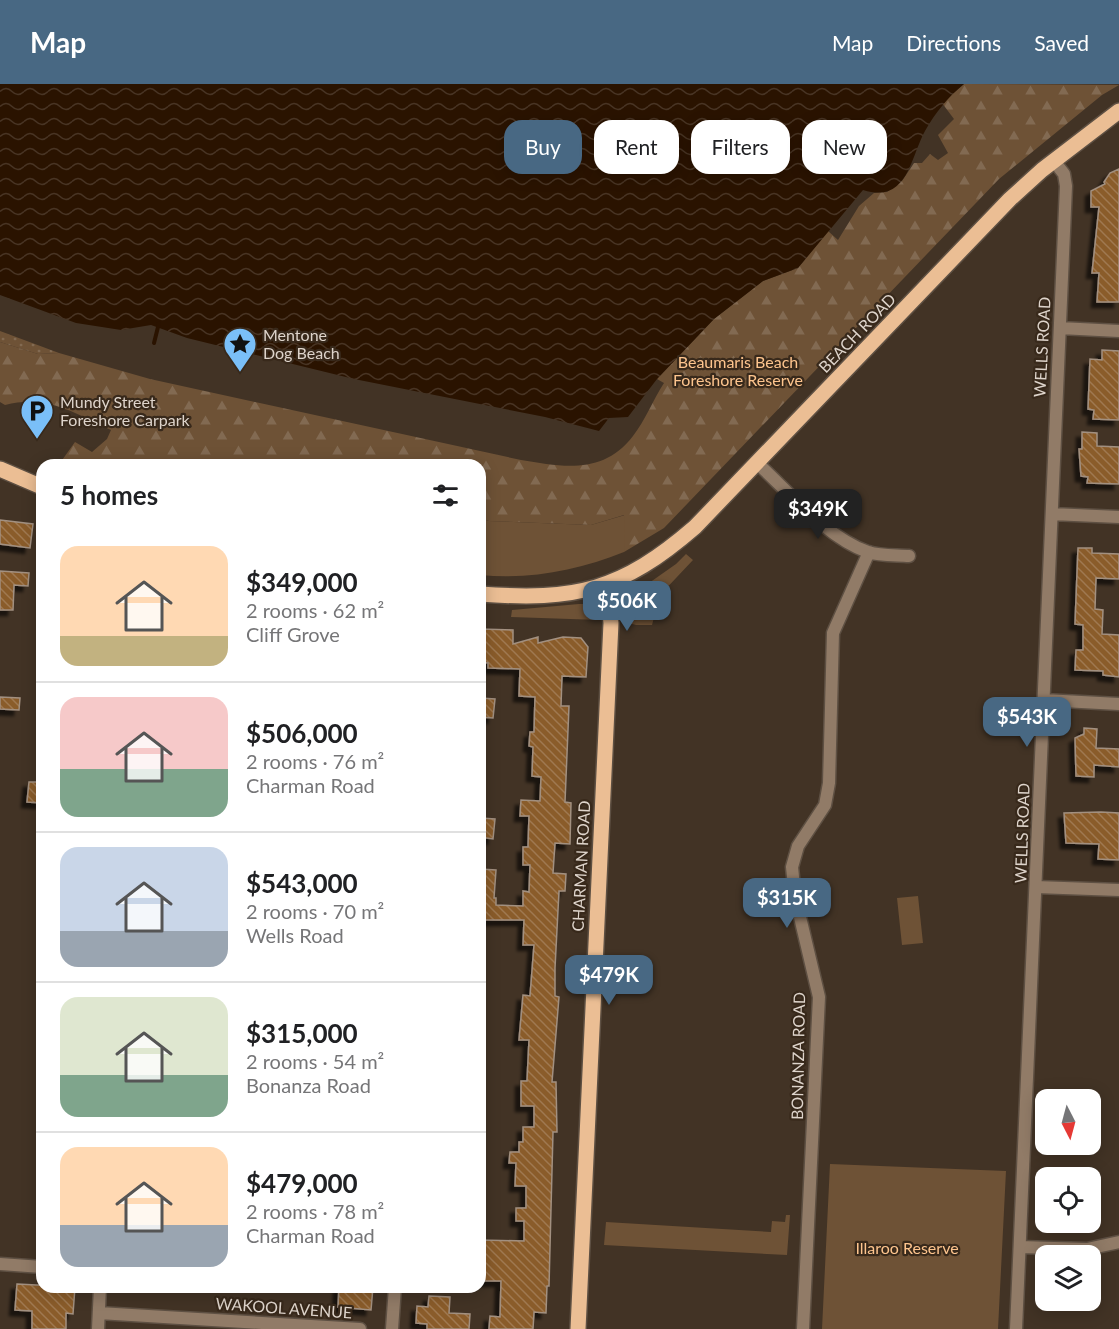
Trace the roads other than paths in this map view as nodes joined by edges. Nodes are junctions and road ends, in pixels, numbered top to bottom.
1 (1119, 111) edge
2 (1054, 161) junction
3 (1060, 328) junction
4 (1119, 331) edge
5 (756, 462) junction
6 (0, 469) edge
7 (36, 485) edge
8 (1052, 514) junction
9 (1119, 517) edge
10 (869, 552) junction
11 (909, 556) dead end
12 (607, 584) junction
13 (486, 594) edge
14 (1044, 700) junction
15 (1119, 704) edge
16 (1036, 886) junction
17 (1119, 890) edge
18 (1119, 1242) edge
19 (1020, 1247) junction
20 (0, 1264) edge
21 (36, 1267) edge
22 (100, 1293) edge
23 (395, 1293) edge
24 (99, 1312) junction
25 (98, 1329) edge
26 (360, 1329) edge
27 (392, 1329) edge
28 (578, 1329) edge
29 (803, 1329) edge
30 (1016, 1329) edge

1 - 2 main road, BEACH ROAD
2 - 3 street, WELLS ROAD
2 - 5 main road, BEACH ROAD
3 - 4 street
3 - 8 street, WELLS ROAD
5 - 10 street
5 - 12 main road, BEACH ROAD
6 - 7 main road
8 - 9 street
8 - 14 street, WELLS ROAD
10 - 11 street
10 - 29 street, BONANZA ROAD
12 - 13 main road, BEACH ROAD
12 - 28 main road, CHARMAN ROAD
14 - 15 street
14 - 16 street, WELLS ROAD
16 - 17 street
16 - 19 street, WELLS ROAD
18 - 19 street
19 - 30 street, WELLS ROAD
20 - 21 street
22 - 24 street
23 - 27 street
24 - 25 street
24 - 26 street, WAKOOL AVENUE

